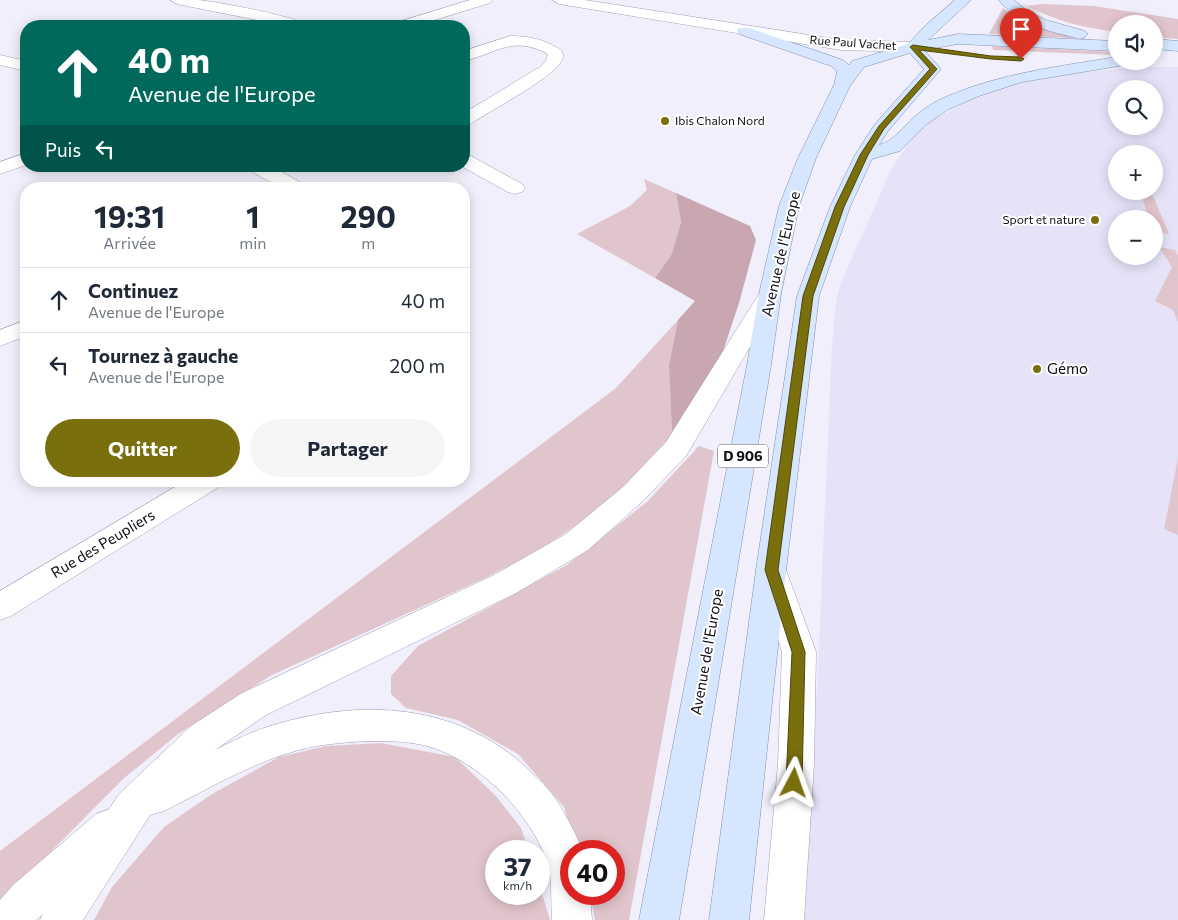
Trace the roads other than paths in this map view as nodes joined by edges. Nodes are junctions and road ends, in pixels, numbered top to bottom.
1 (177, 0) edge
2 (485, 0) edge
3 (559, 0) edge
4 (964, 0) edge
5 (1006, 0) edge
6 (281, 20) edge
7 (420, 20) edge
8 (686, 20) junction
9 (744, 32) junction
10 (1108, 39) edge
11 (1108, 46) edge
12 (1163, 46) edge
13 (913, 47) junction
14 (1163, 48) edge
15 (1178, 48) edge
16 (470, 54) edge
17 (971, 55) dead end
18 (1034, 59) dead end
19 (0, 60) edge
20 (1108, 61) edge
21 (1108, 63) edge
22 (20, 65) edge
23 (842, 85) junction
24 (470, 116) edge
25 (864, 155) junction
26 (20, 161) edge
27 (470, 163) edge
28 (0, 168) edge
29 (267, 172) edge
30 (285, 182) edge
31 (515, 188) dead end
32 (770, 294) junction
33 (20, 330) edge
34 (0, 339) edge
35 (197, 487) edge
36 (771, 570) junction
37 (0, 607) edge
38 (132, 808) junction
39 (10, 920) edge
40 (60, 920) edge
41 (572, 920) edge
42 (659, 920) edge
43 (729, 920) edge
44 (784, 920) edge

1 - 6 street
2 - 7 street
3 - 8 street, Rue Paul Vachet
4 - 13 main road, D 906
5 - 10 main road
8 - 9 street, Rue Paul Vachet
8 - 13 street, Rue Paul Vachet
9 - 13 street, Rue Paul Vachet
9 - 23 main road
11 - 13 main road, Avenue de l'Europe
12 - 15 main road
13 - 17 main road
13 - 23 main road, Avenue de l'Europe / D 906
13 - 25 main road, D 906
14 - 15 main road
16 - 24 street
18 - 20 main road
19 - 22 street
21 - 25 main road
23 - 32 main road, Avenue de l'Europe / D 906
25 - 36 main road, D 906
26 - 28 street
27 - 31 street
29 - 30 street
32 - 38 street
32 - 42 main road, Avenue de l'Europe / D 906
33 - 34 street
35 - 37 street, Rue des Peupliers
36 - 43 main road, D 906
36 - 44 street
38 - 39 street
38 - 40 street
38 - 41 street

